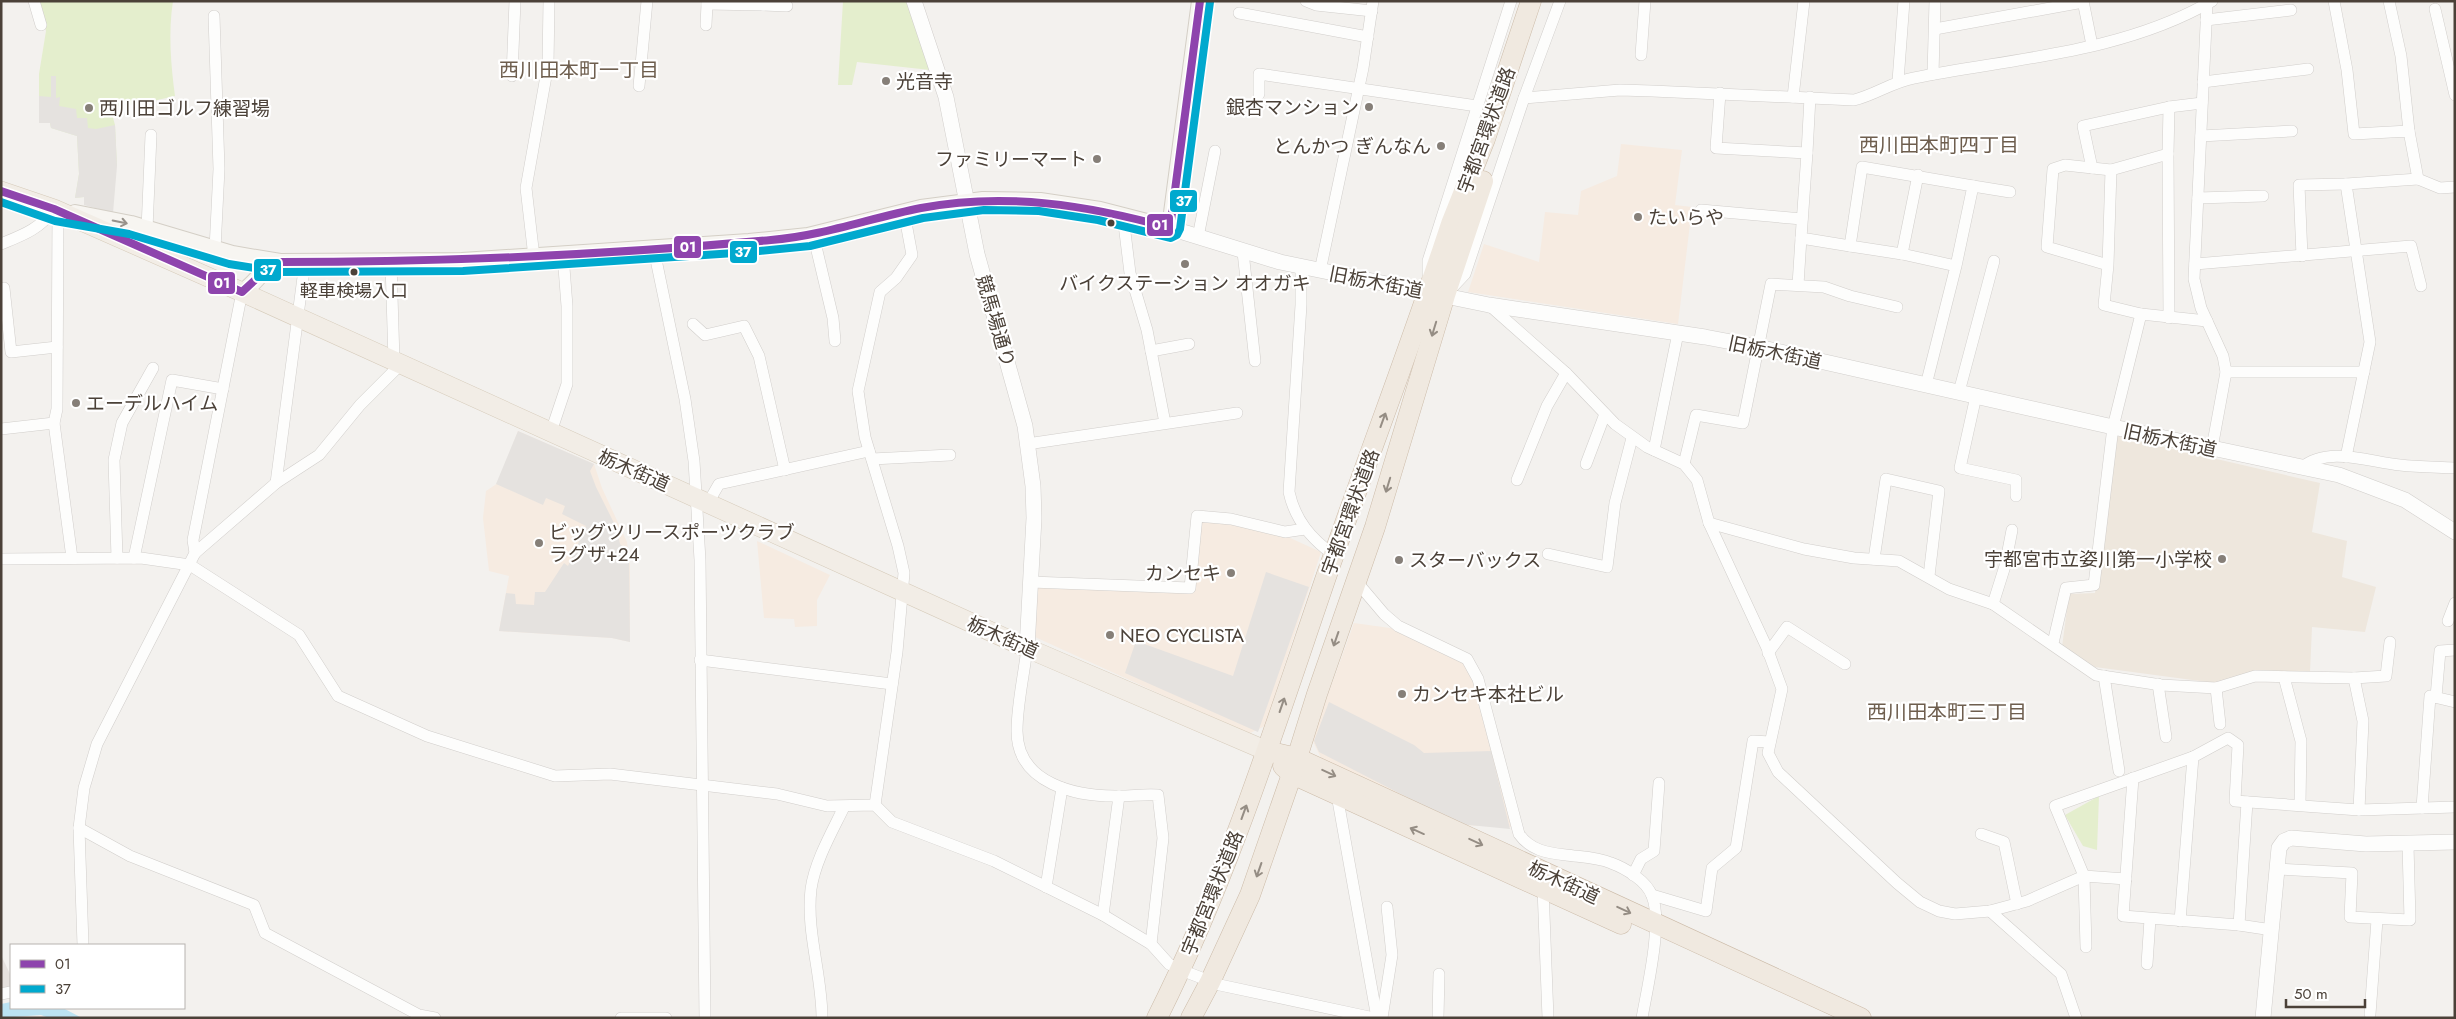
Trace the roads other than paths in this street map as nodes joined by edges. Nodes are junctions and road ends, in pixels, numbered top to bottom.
1 (34, 1) edge
2 (515, 1) edge
3 (549, 1) edge
4 (647, 1) edge
5 (914, 1) edge
6 (1200, 1) edge
7 (1306, 1) edge
8 (1511, 1) edge
9 (1531, 1) edge
10 (1545, 1) edge
11 (1560, 1) edge
12 (1645, 1) edge
13 (1804, 1) edge
14 (1904, 1) edge
15 (1935, 1) edge
16 (2334, 1) edge
17 (2389, 1) edge
18 (707, 2) edge
19 (2083, 2) edge
20 (763, 3) edge
21 (2209, 3) edge
22 (787, 6) dead end
23 (1372, 6) edge
24 (2435, 9) dead end
25 (2291, 10) dead end
26 (1239, 13) dead end
27 (214, 16) dead end
28 (2206, 20) junction
29 (41, 25) dead end
30 (706, 25) dead end
31 (1935, 29) junction
32 (1368, 37) junction
33 (2092, 45) junction
34 (1641, 55) dead end
35 (2308, 68) dead end
36 (1933, 74) junction
37 (512, 76) dead end
38 (1898, 81) junction
39 (2203, 82) junction
40 (639, 86) dead end
41 (1359, 87) junction
42 (1720, 93) junction
43 (1258, 94) dead end
44 (2455, 95) edge
45 (1793, 97) junction
46 (1524, 98) junction
47 (1810, 98) junction
48 (2202, 103) junction
49 (1477, 106) junction
50 (2169, 107) junction
51 (2292, 131) dead end
52 (2409, 131) junction
53 (151, 135) dead end
54 (2201, 136) junction
55 (1215, 151) dead end
56 (1807, 152) junction
57 (2168, 154) junction
58 (2092, 168) junction
59 (2111, 170) junction
60 (1918, 175) junction
61 (2418, 179) junction
62 (2346, 184) junction
63 (1972, 186) junction
64 (2455, 187) edge
65 (1, 190) edge
66 (2010, 192) dead end
67 (2263, 196) dead end
68 (2198, 198) junction
69 (966, 202) junction
70 (56, 210) junction
71 (1701, 210) dead end
72 (904, 212) junction
73 (1123, 216) junction
74 (1802, 219) junction
75 (1170, 228) junction
76 (147, 229) junction
77 (813, 234) junction
78 (1198, 238) junction
79 (1802, 238) junction
80 (1, 244) edge
81 (1850, 246) junction
82 (215, 249) junction
83 (654, 250) junction
84 (2356, 251) junction
85 (1243, 252) junction
86 (1902, 254) junction
87 (563, 255) junction
88 (2302, 256) junction
89 (534, 257) junction
90 (1994, 261) dead end
91 (305, 262) junction
92 (391, 263) junction
93 (274, 264) junction
94 (2195, 264) junction
95 (2108, 265) junction
96 (1956, 266) junction
97 (1301, 267) junction
98 (1320, 271) junction
99 (1798, 284) junction
100 (2421, 286) dead end
101 (4, 288) dead end
102 (242, 292) junction
103 (1437, 294) junction
104 (268, 304) junction
105 (1489, 305) junction
106 (1897, 307) dead end
107 (2141, 314) junction
108 (297, 318) junction
109 (2169, 318) junction
110 (2207, 321) junction
111 (693, 324) dead end
112 (1678, 333) junction
113 (835, 341) dead end
114 (1189, 344) dead end
115 (57, 347) junction
116 (1758, 347) junction
117 (1151, 351) junction
118 (1255, 360) dead end
119 (398, 362) junction
120 (154, 368) dead end
121 (2226, 372) junction
122 (2364, 372) junction
123 (1566, 374) junction
124 (1926, 385) junction
125 (223, 390) junction
126 (1959, 392) junction
127 (1976, 396) junction
128 (1237, 413) dead end
129 (1605, 414) junction
130 (54, 422) junction
131 (1165, 423) junction
132 (2113, 427) junction
133 (1, 428) edge
134 (551, 432) junction
135 (1632, 438) junction
136 (1027, 444) junction
137 (2212, 448) junction
138 (1654, 450) junction
139 (871, 455) junction
140 (950, 455) dead end
141 (2346, 456) junction
142 (1586, 464) dead end
143 (1684, 464) junction
144 (2301, 468) junction
145 (2455, 468) edge
146 (785, 470) junction
147 (1517, 480) dead end
148 (276, 483) junction
149 (2016, 496) dead end
150 (702, 500) junction
151 (1709, 523) junction
152 (1305, 529) junction
153 (2012, 530) dead end
154 (2455, 532) edge
155 (195, 553) junction
156 (1548, 554) dead end
157 (1334, 555) junction
158 (72, 558) junction
159 (117, 558) junction
160 (134, 558) junction
161 (1874, 558) junction
162 (1, 559) edge
163 (190, 565) junction
164 (1929, 576) junction
165 (1356, 581) junction
166 (1031, 582) junction
167 (902, 591) junction
168 (2455, 603) edge
169 (1993, 604) junction
170 (2448, 621) dead end
171 (2390, 642) dead end
172 (2053, 643) junction
173 (1027, 648) junction
174 (2455, 650) edge
175 (1768, 653) junction
176 (700, 660) junction
177 (1844, 664) dead end
178 (2104, 676) junction
179 (2284, 677) junction
180 (2354, 678) junction
181 (892, 684) junction
182 (2158, 684) junction
183 (2216, 688) junction
184 (2436, 697) junction
185 (2455, 702) edge
186 (2220, 724) dead end
187 (2166, 737) dead end
188 (1770, 742) junction
189 (1266, 752) junction
190 (2193, 757) junction
191 (1294, 766) junction
192 (2119, 771) dead end
193 (2133, 778) junction
194 (1659, 783) dead end
195 (702, 786) junction
196 (1062, 788) junction
197 (1338, 795) junction
198 (1119, 796) junction
199 (2248, 802) junction
200 (2300, 805) junction
201 (875, 806) junction
202 (2455, 807) edge
203 (844, 808) junction
204 (2422, 808) junction
205 (2359, 810) junction
206 (79, 828) junction
207 (1981, 834) dead end
208 (2455, 842) edge
209 (2408, 844) junction
210 (2277, 869) junction
211 (1633, 875) junction
212 (2084, 876) junction
213 (2126, 879) junction
214 (1046, 887) junction
215 (1543, 888) junction
216 (1652, 895) junction
217 (2017, 904) junction
218 (1387, 907) dead end
219 (1990, 911) junction
220 (1103, 915) junction
221 (2150, 919) junction
222 (2377, 920) junction
223 (2180, 921) junction
224 (2239, 925) junction
225 (2272, 930) junction
226 (1655, 932) junction
227 (83, 944) edge
228 (1151, 944) junction
229 (2086, 947) dead end
230 (2147, 964) dead end
231 (1181, 970) junction
232 (1439, 974) dead end
233 (1210, 982) junction
234 (2370, 1014) dead end
235 (435, 1018) edge
236 (621, 1018) edge
237 (666, 1018) edge
238 (705, 1018) edge
239 (822, 1018) edge
240 (1157, 1018) edge
241 (1190, 1018) edge
242 (1375, 1018) edge
243 (1382, 1018) edge
244 (1438, 1018) edge
245 (1548, 1018) edge
246 (1642, 1018) edge
247 (1828, 1018) edge
248 (1861, 1018) edge
249 (2076, 1018) edge
250 (2263, 1018) edge

1 - 29 street
2 - 37 street
3 - 89 street
4 - 40 street
5 - 69 street, 競馬場通り
6 - 75 main road
7 - 23 street
8 - 49 street
9 - 103 highway, 宇都宮環状道路
10 - 103 highway, 宇都宮環状道路
11 - 46 street
12 - 34 street
13 - 45 street
14 - 38 street
15 - 31 street
16 - 52 street
17 - 52 street
18 - 20 street
18 - 30 street
19 - 31 street
19 - 33 street
20 - 22 street
21 - 28 street
21 - 33 street
23 - 32 street
24 - 44 street
25 - 28 street
26 - 32 street
27 - 82 street
28 - 39 street
31 - 36 street
32 - 41 street
33 - 36 street
35 - 39 street
36 - 38 street
38 - 47 street
39 - 48 street
41 - 43 street
41 - 49 street
41 - 98 street
42 - 45 street
42 - 46 street
42 - 56 street
45 - 47 street
46 - 103 street
47 - 56 street
48 - 50 street
48 - 54 street
49 - 103 street
50 - 57 street
50 - 58 street
51 - 54 street
52 - 61 street
53 - 76 street
54 - 68 street
55 - 78 street
56 - 74 street
57 - 59 street
57 - 109 street
58 - 59 street
58 - 95 street
59 - 95 street
60 - 63 street
60 - 81 street
60 - 86 street
61 - 62 street
61 - 64 street
62 - 84 street
62 - 88 street
63 - 66 street
63 - 96 street
65 - 70 main road, 栃木街道
67 - 68 street
68 - 94 street
69 - 72 main road, 旧栃木街道
69 - 73 main road, 旧栃木街道
69 - 136 street, 競馬場通り
70 -> 76 main road, 旧栃木街道
70 - 80 street
70 - 102 main road, 栃木街道
70 - 115 street
71 - 74 street
72 - 77 main road, 旧栃木街道
72 - 139 street
73 - 75 main road, 旧栃木街道
73 - 117 street
74 - 79 street
75 - 78 street, 旧栃木街道
76 - 82 main road, 旧栃木街道
76 - 93 main road
77 - 83 main road, 旧栃木街道
77 - 113 street
78 - 85 street, 旧栃木街道
79 - 81 street
79 - 99 street
81 - 86 street
82 - 93 main road, 旧栃木街道
83 - 87 main road, 旧栃木街道
83 - 150 street
84 - 88 street
84 - 100 street
84 - 122 street
85 - 97 street, 旧栃木街道
85 - 118 street
86 - 96 street
87 - 89 main road, 旧栃木街道
87 - 134 street
88 - 94 street
89 - 92 main road, 旧栃木街道
90 - 126 street
91 - 92 main road, 旧栃木街道
91 - 93 main road, 旧栃木街道
91 - 108 street
92 - 119 street
93 - 102 main road
93 - 104 main road
94 - 110 street
95 - 107 street
96 - 124 street
97 - 98 street, 旧栃木街道
97 - 152 street
98 - 103 street, 旧栃木街道
99 - 106 street
99 - 116 street
101 - 115 street
102 - 104 main road, 栃木街道
102 - 125 street
103 - 105 street, 旧栃木街道
157 -> 103 highway, 宇都宮環状道路
103 -> 165 highway, 宇都宮環状道路
104 - 108 main road, 栃木街道
105 - 112 street, 旧栃木街道
105 - 123 street
107 - 109 street
107 - 132 street
108 - 119 main road, 栃木街道
108 - 148 street
109 - 110 street
110 - 121 street
111 - 146 street
112 - 116 street, 旧栃木街道
112 - 138 street
114 - 117 street
115 - 130 street
116 - 124 street, 旧栃木街道
116 - 143 street
117 - 131 street
119 - 134 main road, 栃木街道
119 - 148 street
120 - 159 street
121 - 122 street
121 - 137 street
122 - 141 street
123 - 129 street
123 - 147 street
124 - 126 street, 旧栃木街道
125 - 155 street
125 - 160 street
126 - 127 street, 旧栃木街道
127 - 132 street, 旧栃木街道
127 - 149 street
128 - 131 street
129 - 135 street
129 - 142 street
130 - 133 street
130 - 158 street
131 - 136 street
132 - 137 street, 旧栃木街道
132 - 172 street
134 - 150 main road, 栃木街道
135 - 138 street
135 - 156 street
136 - 166 street, 競馬場通り
137 - 144 street, 旧栃木街道
138 - 143 street
139 - 140 street
139 - 146 street
139 - 167 street
141 - 144 street
141 - 145 street
143 - 151 street
144 - 154 street, 旧栃木街道
146 - 150 street
148 - 155 street
150 - 167 main road, 栃木街道
150 - 176 street
151 - 161 street
151 - 175 street
152 - 157 street
152 - 166 street
153 - 169 street
155 - 163 street
189 -> 157 highway, 宇都宮環状道路
158 - 159 street
158 - 162 street
159 - 160 street
160 - 163 street
161 - 164 street
161 - 164 street
163 - 195 street
163 - 206 street
164 - 169 street
165 -> 191 highway, 宇都宮環状道路
165 - 211 street
166 - 173 street, 競馬場通り
167 - 173 main road, 栃木街道
167 - 181 street
168 - 170 street
169 - 172 street
171 - 180 street
172 - 178 street
173 - 189 main road, 栃木街道
173 - 196 street
174 - 184 street
175 - 177 street
175 - 188 street
176 - 181 street
176 - 195 street
178 - 182 street
178 - 192 street
179 - 180 street
179 - 183 street
179 - 200 street
180 - 205 street
181 - 201 street
182 - 183 street
182 - 187 street
183 - 186 street
184 - 185 street
184 - 204 street
188 - 216 street
188 - 219 street
189 - 191 highway, 栃木街道
231 -> 189 highway, 宇都宮環状道路
190 - 193 street
190 - 199 street
190 - 223 street
191 - 197 highway, 栃木街道
191 -> 226 highway, 栃木街道
191 -> 233 highway, 宇都宮環状道路
193 - 212 street
193 - 213 street
194 - 211 street
195 - 203 street
195 - 238 street
196 - 198 street
196 - 214 street
215 -> 197 highway, 栃木街道
197 - 242 street
198 - 220 street
198 - 228 street
199 - 200 street
199 - 224 street
200 - 205 street
201 - 203 street
201 - 214 street
202 - 204 street
203 - 239 street
204 - 205 street
206 - 227 street
206 - 235 street
207 - 217 street
208 - 209 street
209 - 210 street
209 - 222 street
210 - 222 street
210 - 225 street
211 - 216 street
212 - 213 street
212 - 217 street
212 - 229 street
213 - 221 street
214 - 220 street
215 - 226 highway, 栃木街道
215 - 245 street
216 - 226 street
217 - 219 street
218 - 243 street
219 - 249 street
220 - 228 street
221 - 223 street
221 - 230 street
222 - 234 street
223 - 224 street
224 - 225 street
225 - 250 street
226 - 246 street
226 - 247 highway, 栃木街道
226 - 248 highway, 栃木街道
228 - 231 street
231 - 233 street
231 - 240 highway, 宇都宮環状道路
232 - 244 street
233 - 241 highway, 宇都宮環状道路
233 - 242 street
236 - 237 street

